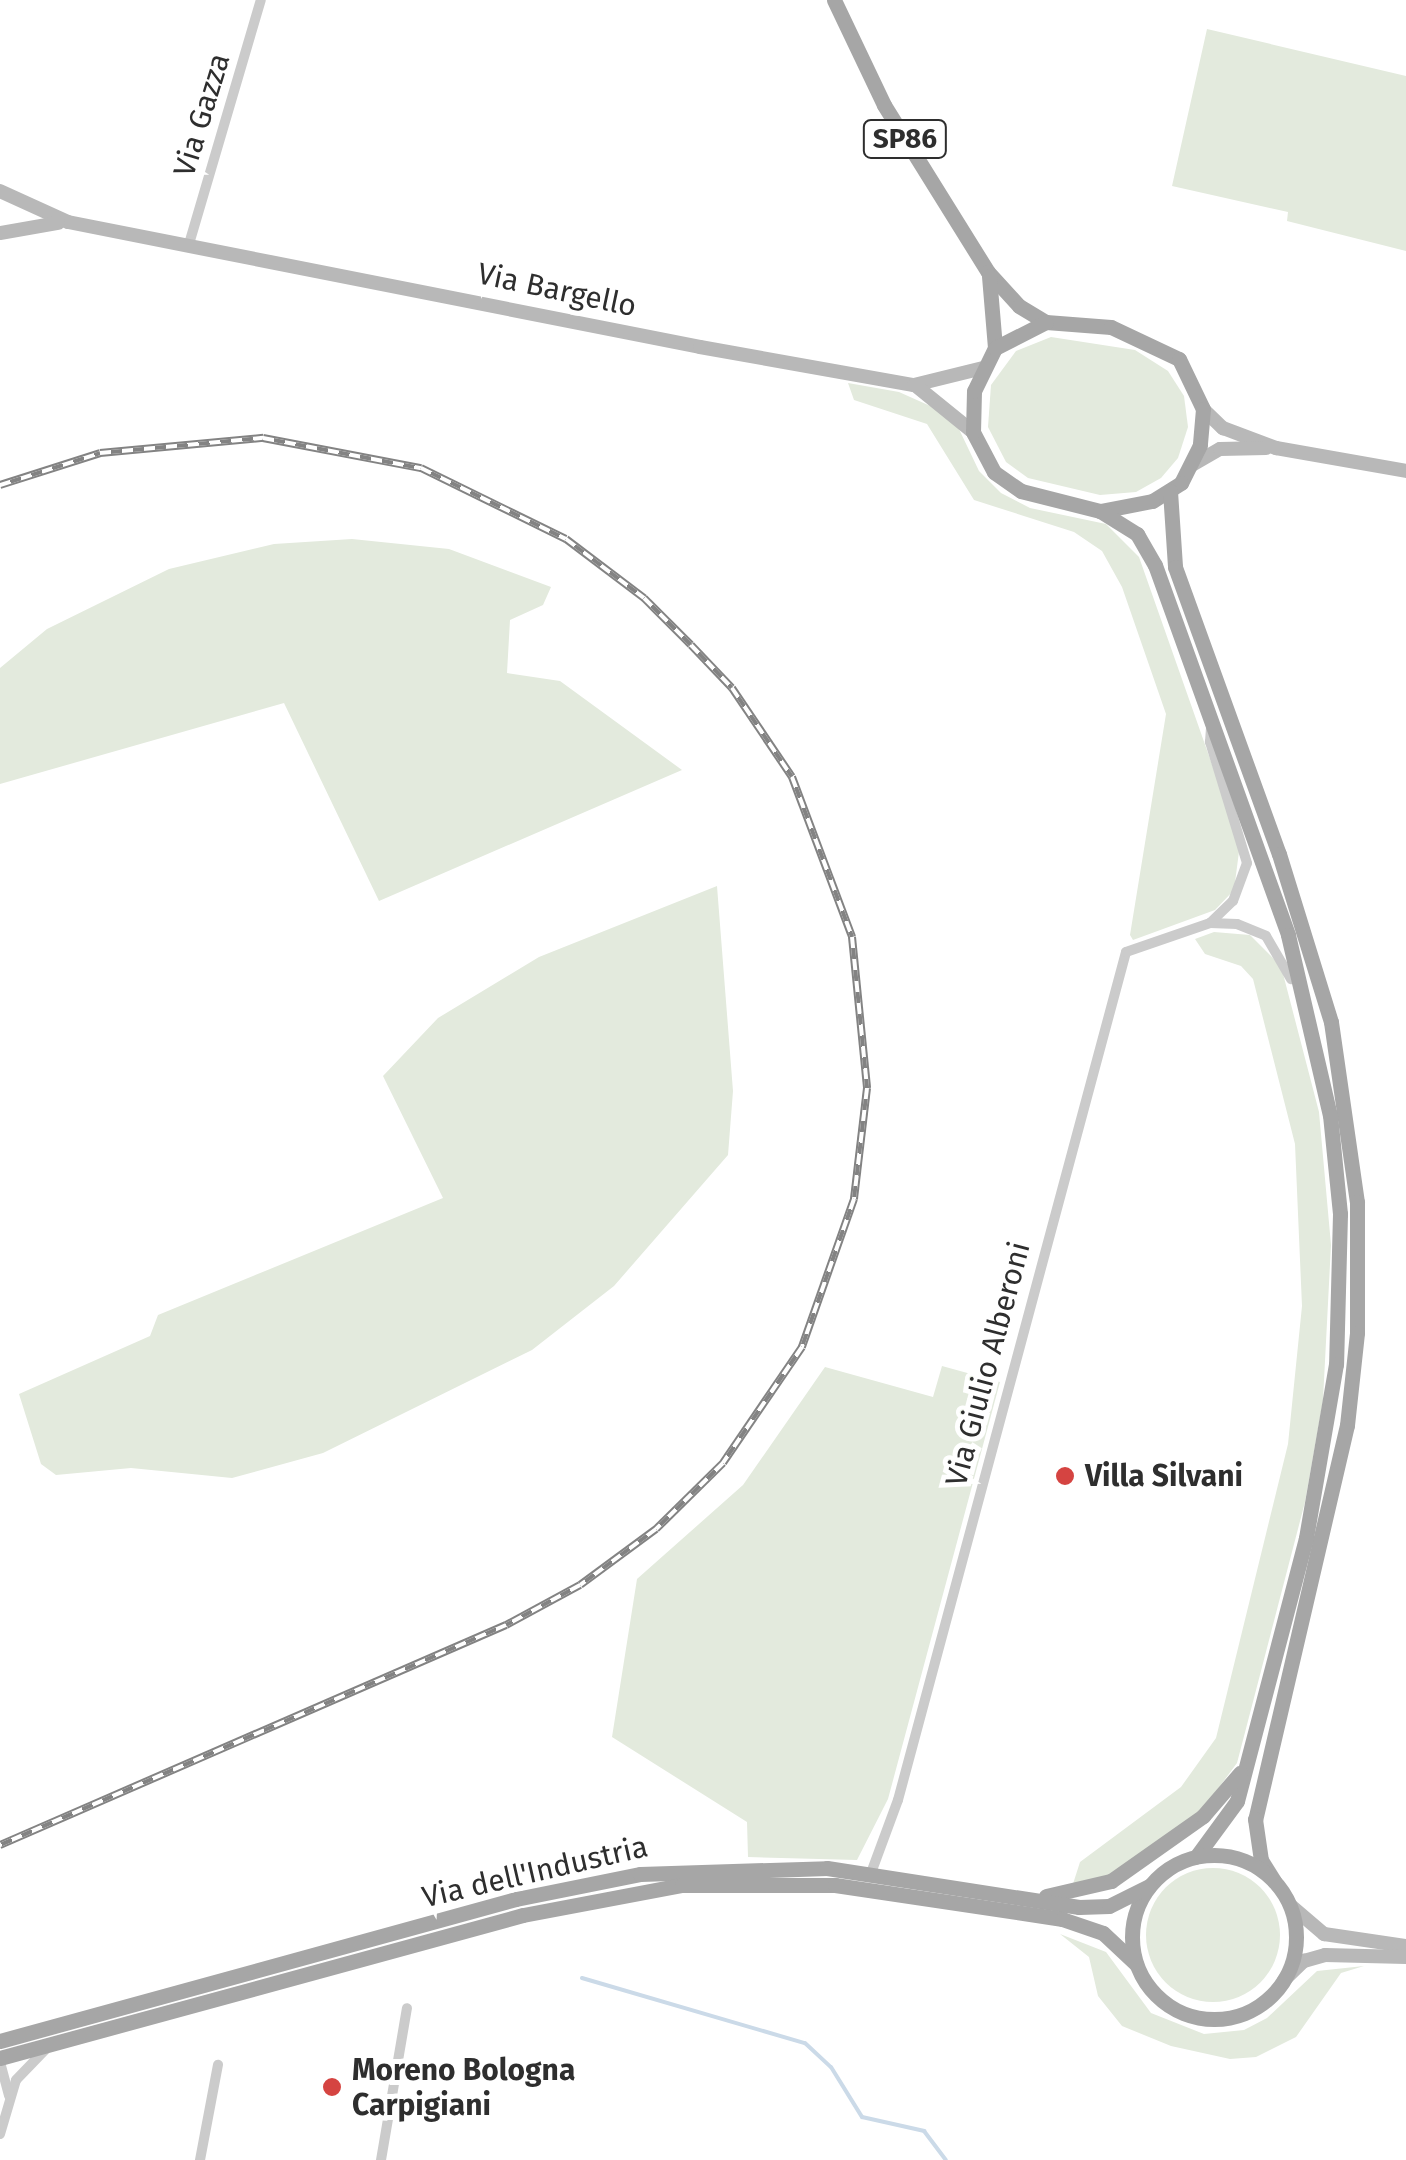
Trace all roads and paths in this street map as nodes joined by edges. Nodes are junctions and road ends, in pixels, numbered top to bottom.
1 (262, 0) edge
2 (834, 0) edge
3 (0, 191) edge
4 (68, 222) junction
5 (0, 234) edge
6 (190, 244) junction
7 (988, 272) junction
8 (1046, 322) junction
9 (995, 348) junction
10 (982, 368) junction
11 (914, 385) junction
12 (1203, 410) junction
13 (973, 432) junction
14 (1276, 448) junction
15 (1192, 465) junction
16 (1406, 471) edge
17 (1170, 491) junction
18 (1100, 510) junction
19 (1211, 720) junction
20 (1210, 923) junction
21 (1328, 1100) junction
22 (1249, 1761) junction
23 (1196, 1858) junction
24 (871, 1872) junction
25 (1274, 1881) junction
26 (1150, 1886) junction
27 (1027, 1896) junction
28 (1290, 1905) junction
29 (1406, 1946) edge
30 (1406, 1957) edge
31 (1136, 1964) junction
32 (1284, 1980) junction
33 (407, 2008) dead end
34 (0, 2041) edge
35 (50, 2047) junction
36 (0, 2060) edge
37 (218, 2066) dead end
38 (9, 2097) junction
39 (0, 2134) edge
40 (200, 2160) edge
41 (381, 2160) edge

1 - 6 street, Via Gazza
2 - 7 main road, SP86
3 - 4 main road
4 - 5 main road
4 - 6 main road, Via Bargello
6 - 11 main road, Via Bargello
7 - 8 main road, SP86
7 - 9 main road, SP86
8 - 9 main road
8 - 12 main road
9 - 10 main road
10 - 11 main road, Via Bargello
10 - 13 main road
11 - 13 main road, Via Bargello
12 - 14 main road
12 - 15 main road
13 - 18 main road
14 - 15 main road
14 - 16 main road
15 - 17 main road
17 - 18 main road
17 - 25 main road
18 - 19 main road
19 - 20 street
19 - 21 main road
20 - 21 street
20 - 24 street, Via Giulio Alberoni
21 - 22 main road
22 - 23 main road
22 - 27 main road
23 - 25 main road
23 - 26 main road
24 - 27 main road, Via dell'Industria
24 - 34 main road, Via dell'Industria
25 - 28 main road
26 - 27 main road, Via dell'Industria
26 - 31 main road
28 - 29 main road
28 - 32 main road
30 - 32 main road
31 - 32 main road
31 - 35 main road, Via dell'Industria
33 - 41 street
35 - 36 main road, Via dell'Industria
35 - 38 street
36 - 38 street
37 - 40 street
38 - 39 street

